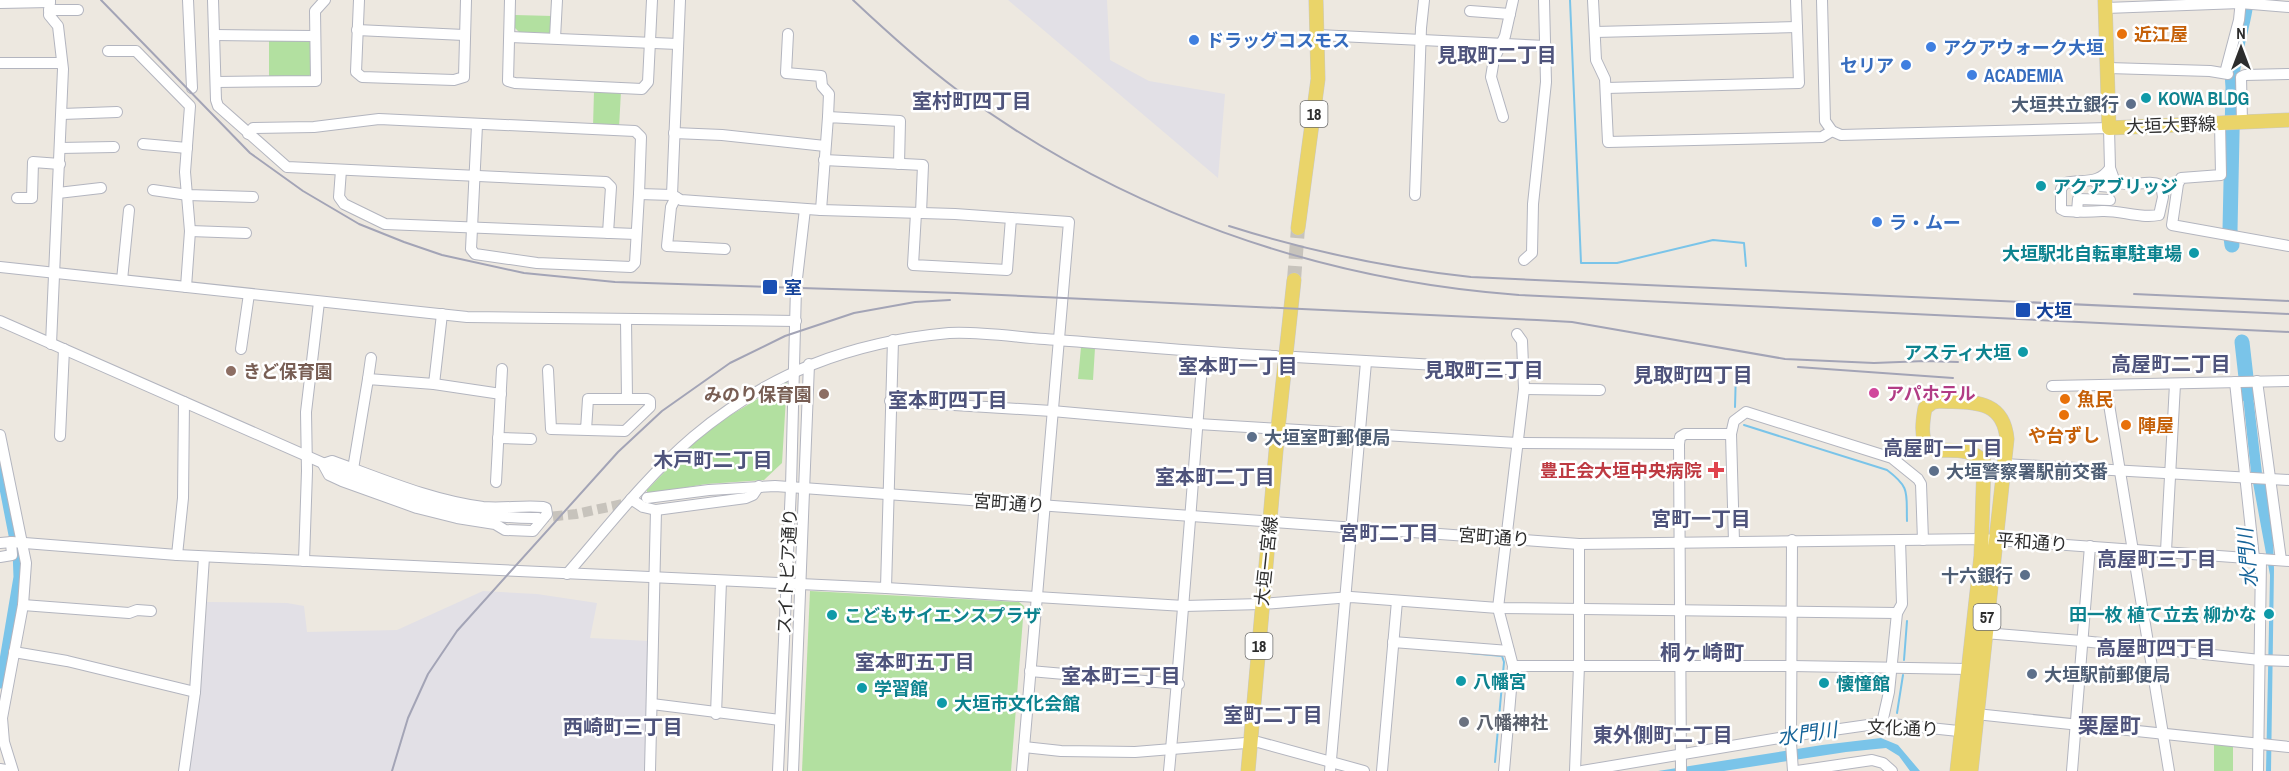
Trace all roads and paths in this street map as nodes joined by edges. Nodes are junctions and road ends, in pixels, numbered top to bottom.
1 (188, 0) edge
2 (213, 0) edge
3 (325, 0) edge
4 (359, 0) edge
5 (466, 0) edge
6 (510, 0) edge
7 (557, 0) edge
8 (652, 0) edge
9 (680, 0) edge
10 (1316, 0) edge
11 (1424, 0) edge
12 (1513, 0) edge
13 (1544, 0) edge
14 (1593, 0) edge
15 (1796, 0) edge
16 (1822, 0) edge
17 (2243, 2) edge
18 (0, 3) edge
19 (50, 4) edge
20 (2106, 4) edge
21 (2289, 7) edge
22 (78, 10) dead end
23 (1470, 11) dead end
24 (1510, 14) junction
25 (1797, 27) junction
26 (357, 30) junction
27 (1595, 32) junction
28 (464, 34) junction
29 (788, 34) dead end
30 (1318, 34) junction
31 (214, 35) junction
32 (314, 36) junction
33 (510, 37) junction
34 (555, 38) junction
35 (1421, 39) junction
36 (650, 43) junction
37 (678, 44) junction
38 (1500, 44) junction
39 (1546, 46) junction
40 (108, 51) dead end
41 (0, 63) edge
42 (62, 63) junction
43 (2108, 68) junction
44 (2289, 74) edge
45 (216, 82) junction
46 (192, 88) dead end
47 (1606, 88) junction
48 (117, 112) dead end
49 (62, 114) junction
50 (828, 117) junction
51 (1503, 117) dead end
52 (2289, 120) edge
53 (2240, 122) junction
54 (2222, 123) junction
55 (477, 124) junction
56 (2109, 128) junction
57 (1832, 130) junction
58 (248, 134) junction
59 (674, 134) junction
60 (143, 144) dead end
61 (825, 146) junction
62 (114, 147) dead end
63 (60, 148) junction
64 (187, 148) junction
65 (824, 160) junction
66 (60, 164) junction
67 (898, 164) junction
68 (2110, 168) junction
69 (341, 170) junction
70 (474, 176) junction
71 (2094, 181) junction
72 (2113, 184) junction
73 (101, 188) dead end
74 (153, 190) dead end
75 (58, 193) junction
76 (639, 194) junction
77 (188, 195) junction
78 (1415, 195) dead end
79 (674, 196) junction
80 (2163, 197) junction
81 (17, 198) dead end
82 (253, 198) dead end
83 (2176, 198) junction
84 (2110, 200) junction
85 (805, 209) junction
86 (129, 210) dead end
87 (821, 210) junction
88 (2103, 211) junction
89 (2077, 212) junction
90 (919, 213) junction
91 (1011, 218) junction
92 (472, 227) junction
93 (1298, 228) tunnel mouth
94 (190, 231) junction
95 (246, 233) dead end
96 (608, 233) junction
97 (636, 234) junction
98 (2289, 246) edge
99 (725, 249) dead end
100 (1524, 260) dead end
101 (0, 267) edge
102 (53, 273) junction
103 (122, 280) junction
104 (1294, 280) tunnel mouth
105 (186, 287) junction
106 (249, 294) junction
107 (319, 302) junction
108 (442, 314) junction
109 (626, 320) junction
110 (0, 321) edge
111 (796, 321) junction
112 (1517, 334) dead end
113 (893, 340) junction
114 (1060, 340) junction
115 (51, 344) junction
116 (64, 349) junction
117 (241, 350) dead end
118 (1203, 352) junction
119 (1276, 356) dead end
120 (1295, 357) dead end
121 (371, 358) dead end
122 (1366, 362) junction
123 (809, 364) junction
124 (502, 369) dead end
125 (1525, 369) junction
126 (548, 370) dead end
127 (795, 371) junction
128 (368, 379) junction
129 (2289, 381) edge
130 (2237, 382) junction
131 (2255, 382) junction
132 (434, 384) junction
133 (2175, 384) junction
134 (2052, 386) dead end
135 (2106, 386) junction
136 (1524, 389) junction
137 (1600, 390) dead end
138 (501, 394) junction
139 (627, 399) junction
140 (890, 401) junction
141 (184, 402) junction
142 (1052, 411) junction
143 (1198, 424) junction
144 (1278, 428) junction
145 (586, 430) junction
146 (1359, 433) junction
147 (1731, 434) junction
148 (0, 435) edge
149 (60, 436) dead end
150 (498, 438) junction
151 (531, 439) dead end
152 (1517, 443) junction
153 (1679, 444) junction
154 (306, 457) junction
155 (323, 464) junction
156 (2004, 464) junction
157 (353, 469) junction
158 (2120, 470) junction
159 (2170, 474) junction
160 (2248, 478) junction
161 (2268, 479) junction
162 (2289, 480) edge
163 (496, 482) dead end
164 (759, 486) junction
165 (791, 487) junction
166 (804, 488) junction
167 (888, 494) junction
168 (647, 498) dead end
169 (632, 499) junction
170 (1046, 505) junction
171 (656, 510) junction
172 (1189, 515) junction
173 (538, 519) tunnel mouth
174 (1270, 521) junction
175 (1351, 527) junction
176 (1506, 538) junction
177 (1982, 539) junction
178 (1792, 540) junction
179 (1900, 540) junction
180 (1923, 540) junction
181 (1996, 540) junction
182 (1678, 542) junction
183 (1734, 542) junction
184 (5, 543) edge
185 (23, 544) junction
186 (1579, 544) junction
187 (2090, 546) junction
188 (2132, 549) junction
189 (2166, 551) junction
190 (177, 555) junction
191 (0, 557) edge
192 (204, 557) junction
193 (2260, 558) junction
194 (2282, 560) edge
195 (304, 561) junction
196 (567, 574) junction
197 (655, 577) junction
198 (721, 581) junction
199 (785, 584) junction
200 (801, 585) junction
201 (886, 588) junction
202 (1038, 596) junction
203 (1344, 598) junction
204 (1396, 600) junction
205 (1262, 604) junction
206 (23, 605) junction
207 (1184, 606) junction
208 (1498, 608) junction
209 (1578, 608) junction
210 (1679, 611) junction
211 (151, 612) dead end
212 (1791, 612) junction
213 (1896, 613) junction
214 (1984, 633) junction
215 (2082, 641) junction
216 (1393, 642) junction
217 (2149, 648) junction
218 (1509, 651) junction
219 (14, 652) junction
220 (2268, 660) junction
221 (2289, 661) edge
222 (1579, 665) junction
223 (1513, 666) junction
224 (1792, 666) junction
225 (1679, 667) junction
226 (1892, 668) junction
227 (1968, 669) junction
228 (1030, 671) junction
229 (1179, 684) junction
230 (195, 692) junction
231 (652, 705) junction
232 (716, 714) junction
233 (1976, 714) junction
234 (780, 720) junction
235 (1882, 723) junction
236 (2075, 724) junction
237 (1968, 732) junction
238 (2162, 733) junction
239 (1791, 741) junction
240 (1251, 743) junction
241 (2266, 744) junction
242 (1024, 747) junction
243 (2289, 747) edge
244 (1172, 750) junction
245 (1681, 763) edge
246 (1330, 766) edge
247 (1794, 768) edge
248 (8, 770) edge
249 (184, 771) edge
250 (650, 771) edge
251 (778, 771) edge
252 (793, 771) edge
253 (1022, 771) edge
254 (1169, 771) edge
255 (1248, 771) edge
256 (1364, 771) edge
257 (1382, 771) edge
258 (1504, 771) edge
259 (1575, 771) edge
260 (1582, 771) edge
261 (1892, 771) edge
262 (1957, 771) edge
263 (1971, 771) edge
264 (2072, 771) edge
265 (2169, 771) edge
266 (2258, 771) edge

1 - 46 street
2 - 31 street
3 - 32 street
4 - 26 street
5 - 28 street
6 - 33 street
7 - 34 street
8 - 36 street
9 - 37 street
10 - 30 main road, 18
11 - 35 street
12 - 24 street
13 - 39 street
14 - 27 street
15 - 25 street
16 - 57 street
17 - 20 street
17 - 21 street
17 - 43 street
18 - 19 street
19 - 22 street
19 - 42 street
20 - 43 main road, 大垣大野線
23 - 24 street
24 - 38 street
25 - 27 street
25 - 47 street
26 - 28 street
26 - 28 street
27 - 47 street
29 - 50 street
30 - 35 street
30 - 93 main road, 18
31 - 32 street
31 - 45 street
32 - 45 street
33 - 34 street
33 - 36 street
34 - 36 street
35 - 38 street
35 - 78 street
36 - 37 street
37 - 59 street
38 - 39 street
38 - 51 street
39 - 100 street
40 - 64 street
41 - 42 street
42 - 49 street
43 - 56 main road, 大垣大野線
44 - 53 street
45 - 58 street
47 - 57 street
48 - 49 street
49 - 63 street
50 - 61 street
50 - 67 street
52 - 53 main road, 大垣大野線
53 - 54 main road, 大垣大野線
54 - 56 main road, 大垣大野線
54 - 83 street
55 - 58 street
55 - 70 street
55 - 76 street
56 - 57 street
56 - 68 street
58 - 69 street
59 - 61 street
59 - 79 street
60 - 64 street
61 - 65 street
62 - 63 street
63 - 66 street
64 - 77 street
65 - 67 street
65 - 87 street
66 - 75 street
66 - 81 street
67 - 90 street
68 - 71 street
68 - 72 street
69 - 70 street
69 - 92 street
70 - 92 street
70 - 96 street
71 - 72 street
71 - 89 street
72 - 80 street
72 - 84 street
73 - 75 street
74 - 77 street
75 - 102 street
76 - 79 street
76 - 97 street
77 - 82 street
77 - 94 street
79 - 85 street
79 - 99 street
80 - 83 street
80 - 88 street
83 - 98 street
84 - 88 street
84 - 89 street
85 - 87 street
85 - 111 street, スイトピア通り
86 - 103 street
87 - 90 street
88 - 89 street
90 - 91 street
90 - 91 street
91 - 114 street
92 - 96 street
92 - 97 street
94 - 95 street
94 - 105 street
96 - 97 street
101 - 102 street
102 - 103 street
102 - 115 street
103 - 105 street
104 - 144 main road, 大垣一宮線 / 18
105 - 106 street
106 - 107 street
106 - 117 street
107 - 108 street
107 - 154 street
108 - 109 street
108 - 132 street
109 - 111 street
109 - 139 street
110 - 115 street
111 - 127 street, スイトピア通り
112 - 125 street
113 - 114 street
113 - 123 street
113 - 140 street
114 - 118 street
114 - 142 street
115 - 116 street
116 - 141 street
116 - 149 street
118 - 119 street
118 - 143 street
120 - 122 street
121 - 128 street
122 - 125 street
122 - 146 street
123 - 127 street
123 - 166 street
124 - 138 street
125 - 136 street
126 - 145 street
127 - 165 street, スイトピア通り
127 - 169 street
128 - 132 street
128 - 157 street
129 - 131 street
130 - 131 street
130 - 133 street
130 - 160 street
131 - 161 street
132 - 138 street
133 - 135 street
133 - 159 street
134 - 135 street
135 - 158 street
136 - 137 street
136 - 152 street
138 - 150 street
139 - 145 street
139 - 145 street
140 - 142 street
140 - 167 street
141 - 154 street
141 - 190 street
142 - 143 street
142 - 170 street
143 - 144 street
143 - 172 street
144 - 146 street
144 - 174 main road, 大垣一宮線 / 18
146 - 152 street
146 - 175 street
147 - 153 street
147 - 180 street
147 - 183 street
148 - 185 street
150 - 151 street
150 - 163 street
152 - 153 street
152 - 176 street
153 - 182 street
154 - 155 street
154 - 195 street
155 - 157 street
155 - 157 street
155 - 173 street
156 - 158 street
156 - 177 main road, 57
156 - 181 main road, 57
158 - 159 street
158 - 188 street
159 - 160 street
159 - 189 street
160 - 161 street
160 - 193 street
161 - 162 street
161 - 194 street
164 - 165 street, 宮町通り
164 - 168 street, 宮町通り
164 - 171 street
165 - 166 street, 宮町通り
165 - 199 street, スイトピア通り
166 - 167 street, 宮町通り
166 - 200 street
167 - 170 street, 宮町通り
167 - 201 street
169 - 171 street
169 - 196 street
170 - 172 street, 宮町通り
170 - 202 street
171 - 197 street
172 - 174 street, 宮町通り
172 - 207 street
174 - 175 street, 宮町通り
174 - 205 main road, 大垣一宮線 / 18
175 - 176 street, 宮町通り
175 - 203 street
176 - 186 street, 宮町通り
176 - 208 street
177 - 180 street, 宮町通り
177 - 181 street, 平和通り
177 - 227 main road, 57
178 - 179 street, 宮町通り
178 - 183 street, 宮町通り
178 - 212 street
179 - 180 street, 宮町通り
179 - 213 street
181 - 187 street, 平和通り
181 - 214 main road, 57
182 - 183 street, 宮町通り
182 - 186 street, 宮町通り
182 - 210 street
184 - 185 street
184 - 191 street
185 - 190 street
185 - 206 street
186 - 209 street
187 - 188 street, 平和通り
187 - 215 street
188 - 189 street, 平和通り
188 - 217 street
189 - 193 street, 平和通り
190 - 192 street
192 - 195 street
192 - 230 street
193 - 194 street, 平和通り
193 - 220 street
195 - 196 street
196 - 197 street
197 - 198 street
197 - 231 street
198 - 199 street
198 - 232 street
199 - 200 street
199 - 234 street, スイトピア通り
200 - 201 street
200 - 252 street
201 - 202 street
202 - 207 street
202 - 228 street
203 - 204 street
203 - 205 street
203 - 246 street
204 - 208 street
204 - 216 street
205 - 207 street
205 - 240 main road, 大垣一宮線 / 18
206 - 211 street
206 - 219 street
207 - 229 street
208 - 209 street
208 - 218 street
209 - 210 street
209 - 222 street
210 - 212 street
210 - 225 street
212 - 213 street
212 - 224 street
213 - 226 street
214 - 215 street
214 - 233 main road, 57
215 - 217 street
215 - 236 street
216 - 218 street
216 - 257 street
217 - 220 street
217 - 238 street
218 - 223 street
219 - 230 street
219 - 248 street
220 - 221 street
220 - 241 street
222 - 223 street
222 - 225 street
222 - 259 street
223 - 258 street
224 - 225 street
224 - 226 street
224 - 239 street
225 - 245 street
226 - 227 street
226 - 235 street
227 - 237 main road, 57
228 - 229 street
228 - 242 street
229 - 244 street
230 - 249 street
231 - 232 street
231 - 250 street
232 - 234 street
233 - 236 street
233 - 237 main road, 57
234 - 251 street, スイトピア通り
235 - 237 street, 文化通り
235 - 239 street, 文化通り
236 - 238 street
236 - 264 street
237 - 262 main road, 57
237 - 263 main road, 57
238 - 241 street
238 - 265 street
239 - 245 street, 文化通り
239 - 247 street
240 - 244 street
240 - 246 street
240 - 255 main road, 大垣一宮線 / 18
241 - 243 street
241 - 266 street
242 - 244 street
242 - 253 street
244 - 254 street
245 - 260 street, 文化通り
246 - 256 street
247 - 261 street

